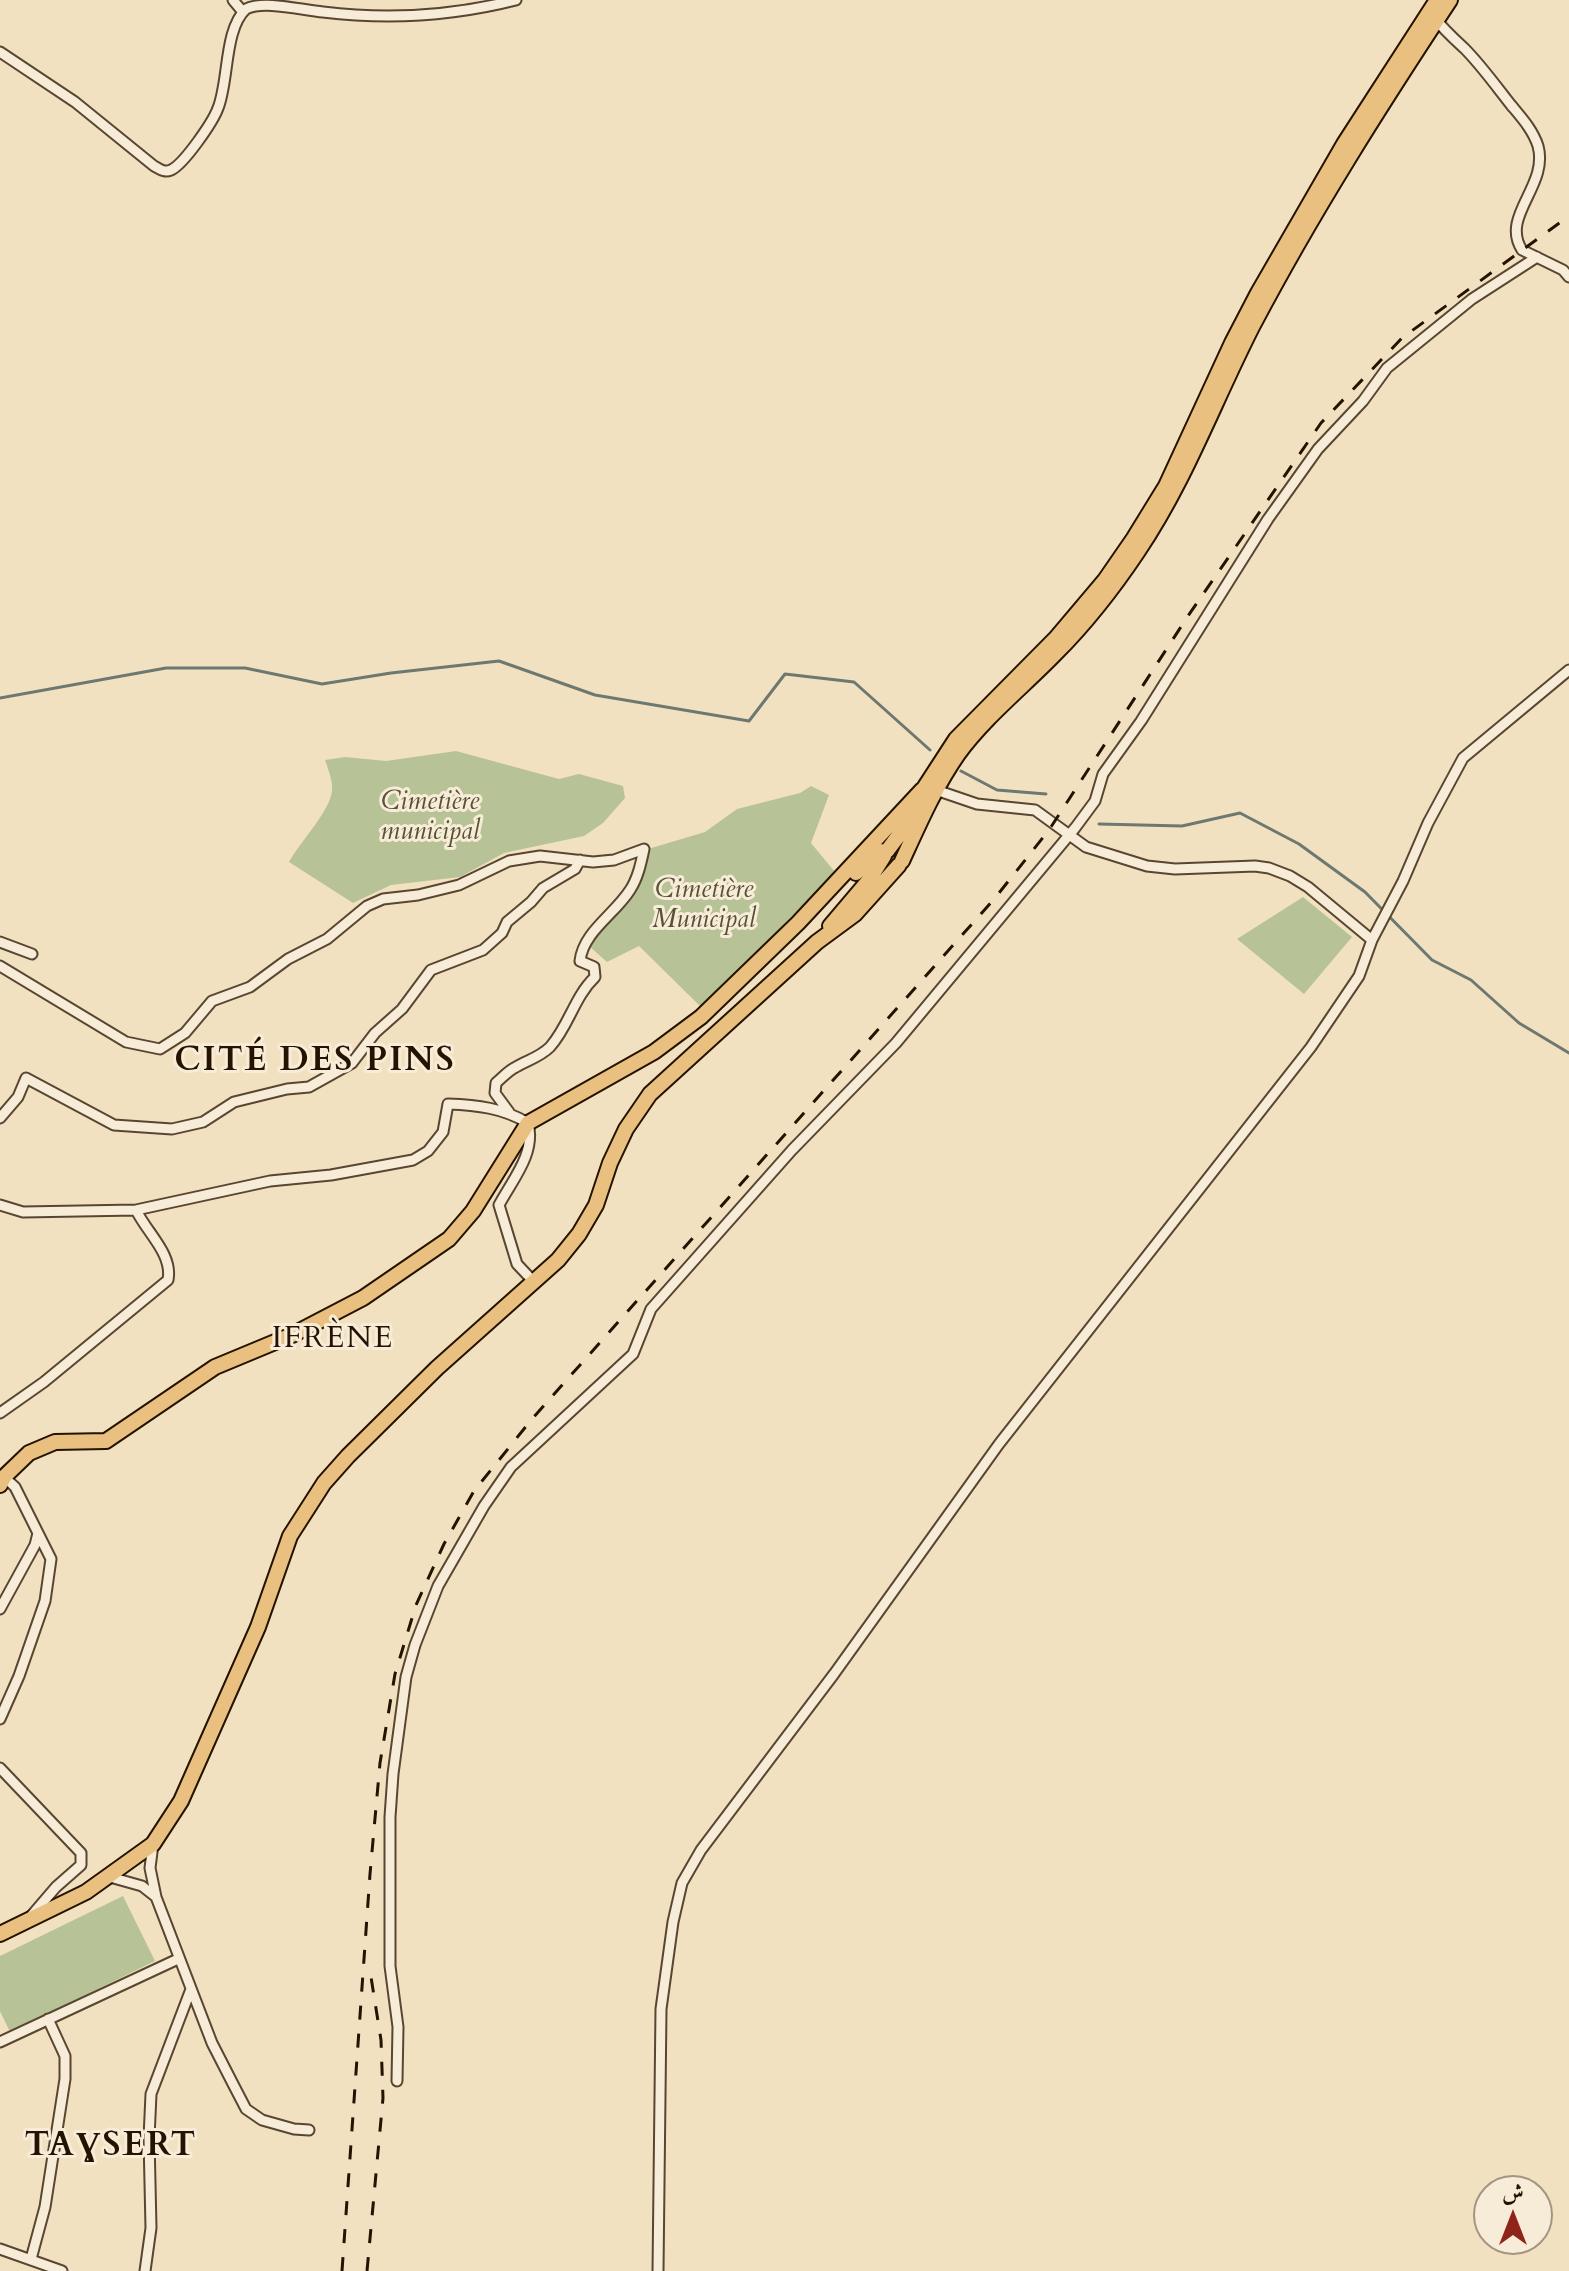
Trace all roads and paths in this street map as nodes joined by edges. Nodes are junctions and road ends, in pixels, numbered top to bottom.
1 (233, 0) edge
2 (516, 0) edge
3 (1450, 0) edge
4 (1434, 11) edge
5 (243, 12) junction
6 (0, 52) edge
7 (1537, 257) junction
8 (1569, 277) edge
9 (1569, 670) edge
10 (929, 793) junction
11 (891, 833) junction
12 (1068, 835) junction
13 (885, 854) junction
14 (862, 856) junction
15 (580, 860) junction
16 (901, 863) junction
17 (798, 923) junction
18 (1372, 940) junction
19 (0, 942) edge
20 (817, 942) junction
21 (32, 954) dead end
22 (0, 966) edge
23 (509, 1112) junction
24 (0, 1118) edge
25 (528, 1123) junction
26 (0, 1205) edge
27 (136, 1210) junction
28 (533, 1281) junction
29 (0, 1413) edge
30 (1, 1478) edge
31 (38, 1533) junction
32 (0, 1609) edge
33 (0, 1719) edge
34 (0, 1768) edge
35 (153, 1844) junction
36 (110, 1877) junction
37 (156, 1897) junction
38 (27, 1920) junction
39 (0, 1934) edge
40 (178, 1959) junction
41 (191, 1989) junction
42 (48, 2019) junction
43 (0, 2042) edge
44 (397, 2081) dead end
45 (309, 2130) dead end
46 (0, 2249) edge
47 (31, 2259) junction
48 (62, 2271) edge
49 (145, 2271) edge
50 (658, 2271) edge

1 - 5 street
2 - 5 street
3 - 4 main road
4 - 7 street
4 - 10 main road
5 - 6 street
7 - 8 street
7 - 12 street
9 - 18 street
10 - 11 main road
10 - 12 street
10 - 16 main road
11 - 13 main road
11 - 14 main road
12 - 18 street
12 - 44 street
13 - 14 main road
13 - 16 main road
13 - 17 main road
13 - 20 main road
14 - 17 main road
15 - 22 street
15 - 23 street
15 - 24 street
16 - 20 main road
17 - 25 main road
18 - 50 street
19 - 21 street
20 - 28 main road
23 - 25 street
23 - 27 street
25 - 28 street
25 - 30 main road
26 - 27 street
27 - 29 street
28 - 35 main road
30 - 31 street
31 - 32 street
31 - 33 street
34 - 38 street
35 - 36 main road
35 - 37 street
36 - 37 street
36 - 38 main road
37 - 40 street
38 - 39 main road
40 - 41 street
40 - 42 street
41 - 45 street
41 - 49 street
42 - 43 street
42 - 47 street
46 - 47 street
47 - 48 street

